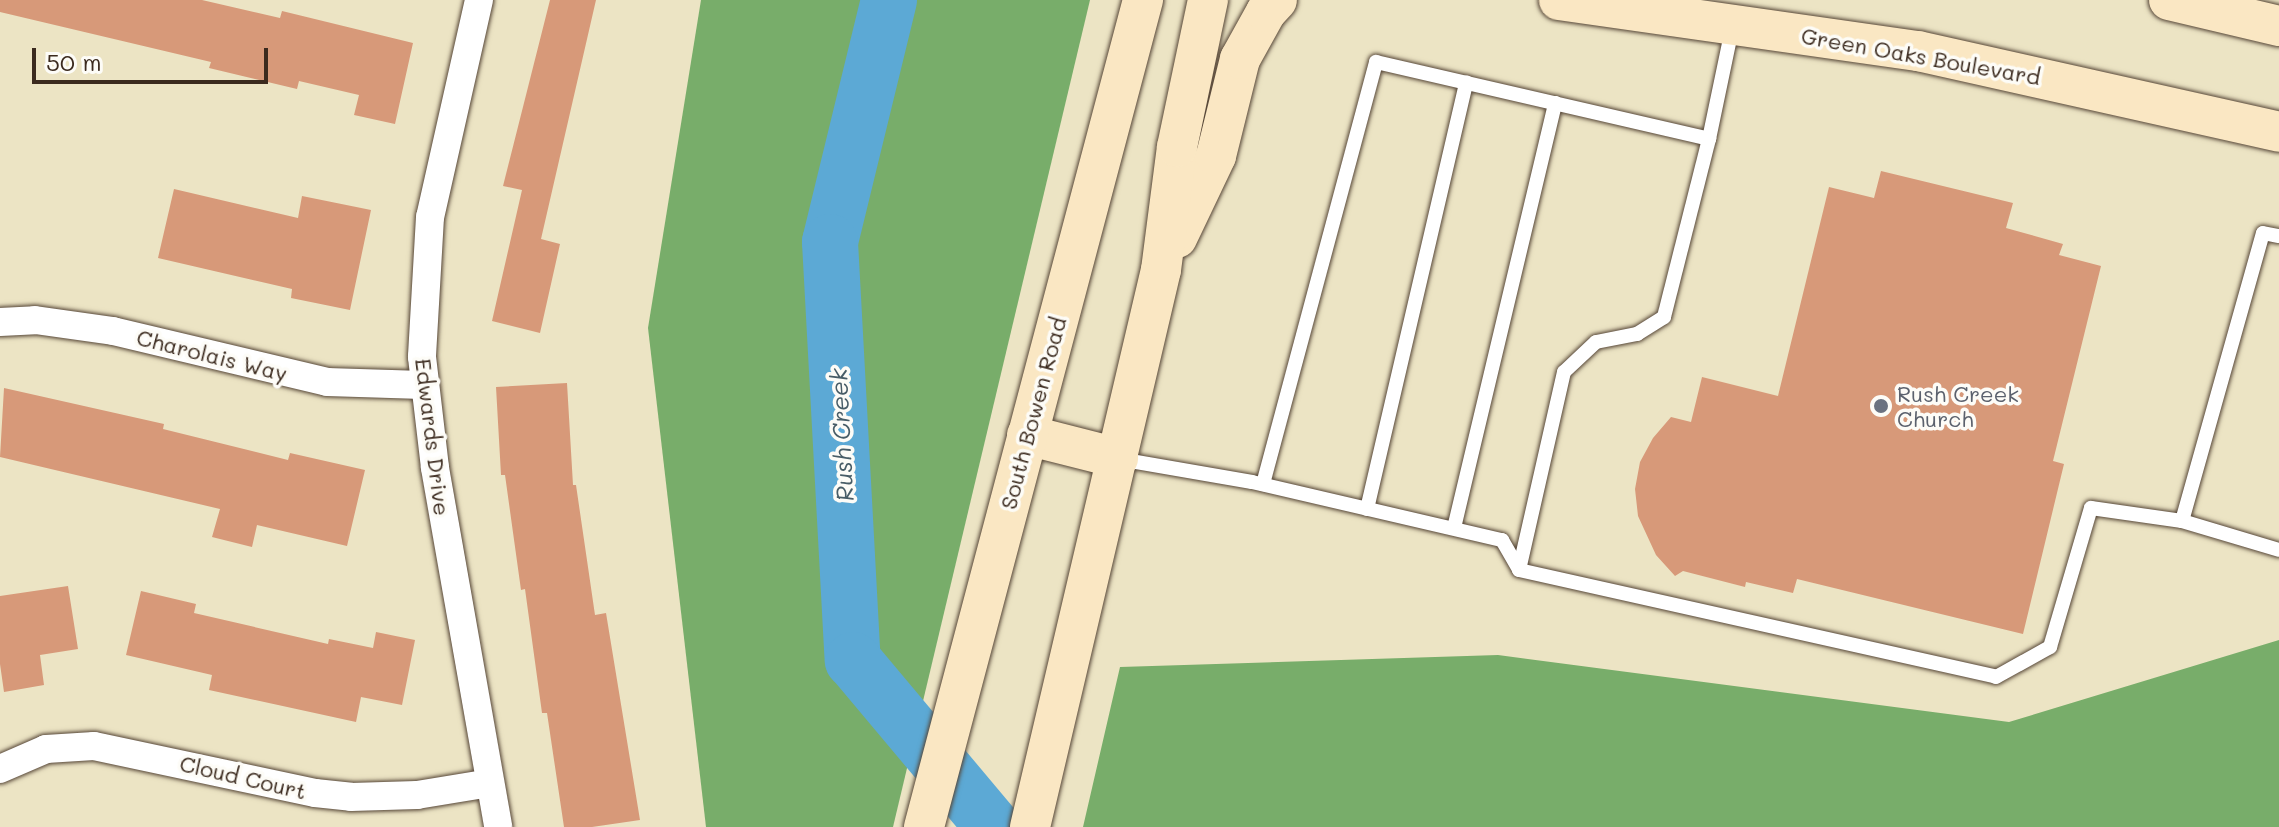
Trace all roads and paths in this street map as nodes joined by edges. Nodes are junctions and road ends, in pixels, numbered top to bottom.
1 (479, 0) edge
2 (1143, 0) edge
3 (1208, 0) edge
4 (1277, 0) edge
5 (1559, 0) edge
6 (2169, 0) edge
7 (1732, 25) junction
8 (2279, 26) edge
9 (1466, 82) junction
10 (1555, 103) junction
11 (2279, 132) edge
12 (1709, 139) junction
13 (2279, 236) edge
14 (1161, 270) junction
15 (0, 322) edge
16 (423, 385) junction
17 (1027, 435) junction
18 (1118, 458) junction
19 (1263, 484) junction
20 (1367, 509) junction
21 (2182, 521) junction
22 (1454, 528) junction
23 (2279, 550) edge
24 (1519, 570) junction
25 (0, 769) edge
26 (490, 783) junction
27 (498, 827) edge
28 (924, 827) edge
29 (1030, 827) edge

1 - 16 street, Edwards Drive
2 - 17 main road, South Bowen Road
3 - 14 main road
4 - 14 main road
5 - 7 main road, Green Oaks Boulevard
6 - 8 main road
7 - 11 main road, Green Oaks Boulevard
7 - 12 lane
9 - 10 lane
9 - 19 lane
9 - 20 lane
10 - 12 lane
10 - 22 lane
12 - 24 lane
13 - 21 lane
14 - 18 main road
15 - 16 street, Charolais Way
16 - 26 street, Edwards Drive
17 - 18 main road
17 - 28 main road, South Bowen Road
18 - 19 lane
18 - 29 main road
19 - 20 lane
20 - 22 lane
21 - 23 lane
21 - 24 lane
22 - 24 lane
25 - 26 street, Cloud Court
26 - 27 street, Edwards Drive

